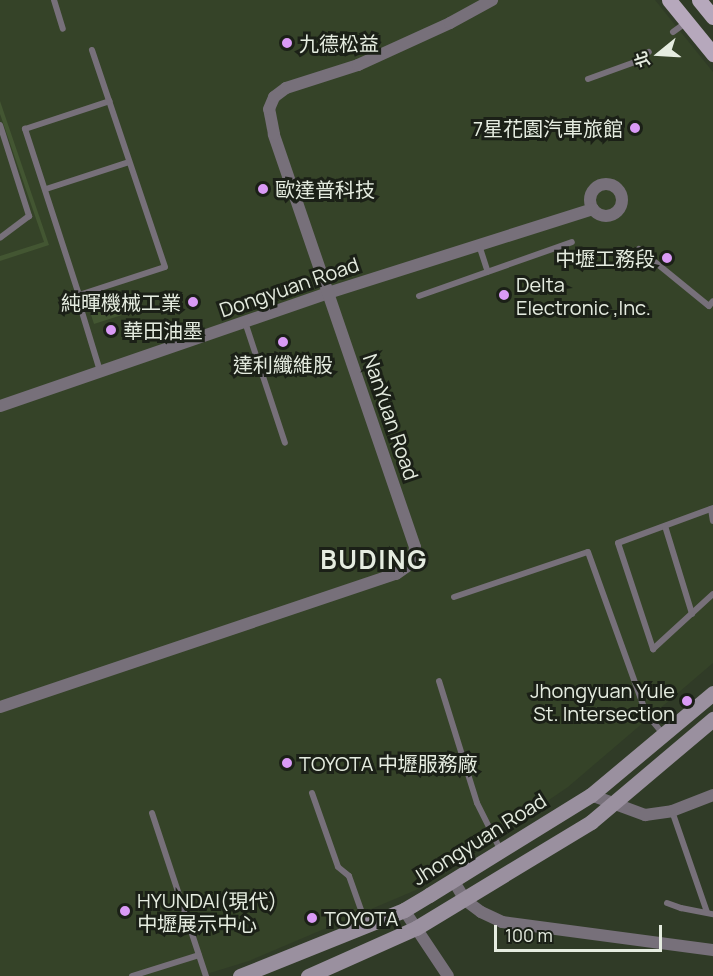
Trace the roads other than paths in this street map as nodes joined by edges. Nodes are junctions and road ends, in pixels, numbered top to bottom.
1 (54, 0) edge
2 (492, 0) edge
3 (669, 0) edge
4 (699, 0) edge
5 (713, 17) edge
6 (687, 22) junction
7 (63, 29) dead end
8 (673, 32) dead end
9 (92, 50) dead end
10 (649, 52) dead end
11 (713, 54) edge
12 (588, 79) dead end
13 (110, 101) junction
14 (0, 125) edge
15 (129, 162) junction
16 (46, 189) junction
17 (593, 209) dead end
18 (0, 238) edge
19 (572, 242) dead end
20 (479, 245) junction
21 (639, 249) dead end
22 (488, 272) junction
23 (328, 293) junction
24 (79, 295) junction
25 (419, 296) dead end
26 (713, 301) edge
27 (245, 322) junction
28 (100, 372) junction
29 (0, 406) edge
30 (285, 442) dead end
31 (712, 508) edge
32 (713, 521) edge
33 (664, 526) junction
34 (713, 594) edge
35 (454, 597) dead end
36 (692, 614) junction
37 (439, 681) dead end
38 (713, 693) edge
39 (0, 707) edge
40 (713, 719) edge
41 (663, 734) junction
42 (312, 793) dead end
43 (591, 795) junction
44 (713, 795) edge
45 (613, 803) junction
46 (672, 811) junction
47 (152, 813) dead end
48 (501, 851) junction
49 (453, 880) junction
50 (465, 900) junction
51 (667, 903) dead end
52 (404, 910) junction
53 (710, 913) edge
54 (366, 926) junction
55 (416, 928) junction
56 (713, 950) edge
57 (199, 955) junction
58 (132, 976) edge
59 (206, 976) edge
60 (240, 976) edge
61 (308, 976) edge
62 (448, 976) edge

1 - 7 lane
2 - 23 street, NanYuan Road
3 - 6 main road
4 - 5 main road
6 - 8 lane
6 - 11 main road
9 - 13 lane
10 - 12 lane
13 - 15 lane
13 - 16 lane
14 - 18 lane
15 - 16 lane
15 - 24 lane
16 - 24 lane
17 - 20 street, Dongyuan Road
19 - 22 lane
20 - 22 lane
20 - 23 street, Dongyuan Road
21 - 26 lane
22 - 25 lane
23 - 27 street, Dongyuan Road
23 - 39 street, NanYuan Road
24 - 28 lane
27 - 28 street, Dongyuan Road
27 - 30 lane
28 - 29 street, Dongyuan Road
31 - 32 lane
31 - 33 lane
33 - 36 lane
33 - 36 lane
34 - 36 lane
35 - 41 lane
37 - 48 lane
38 - 41 main road, Jhongyuan Road
40 - 45 main road
41 - 43 main road, Jhongyuan Road
42 - 54 lane
43 - 45 street
43 - 48 main road, Jhongyuan Road
44 - 46 street
45 - 46 street
45 - 50 main road
46 - 53 lane
47 - 57 lane
48 - 49 main road, Jhongyuan Road
49 - 50 street
49 - 52 main road, Jhongyuan Road
50 - 55 main road
50 - 56 street
51 - 53 lane
52 - 54 main road, Jhongyuan Road
52 - 55 street
54 - 60 main road, Jhongyuan Road
55 - 61 main road
55 - 62 street
57 - 58 lane
57 - 59 lane

